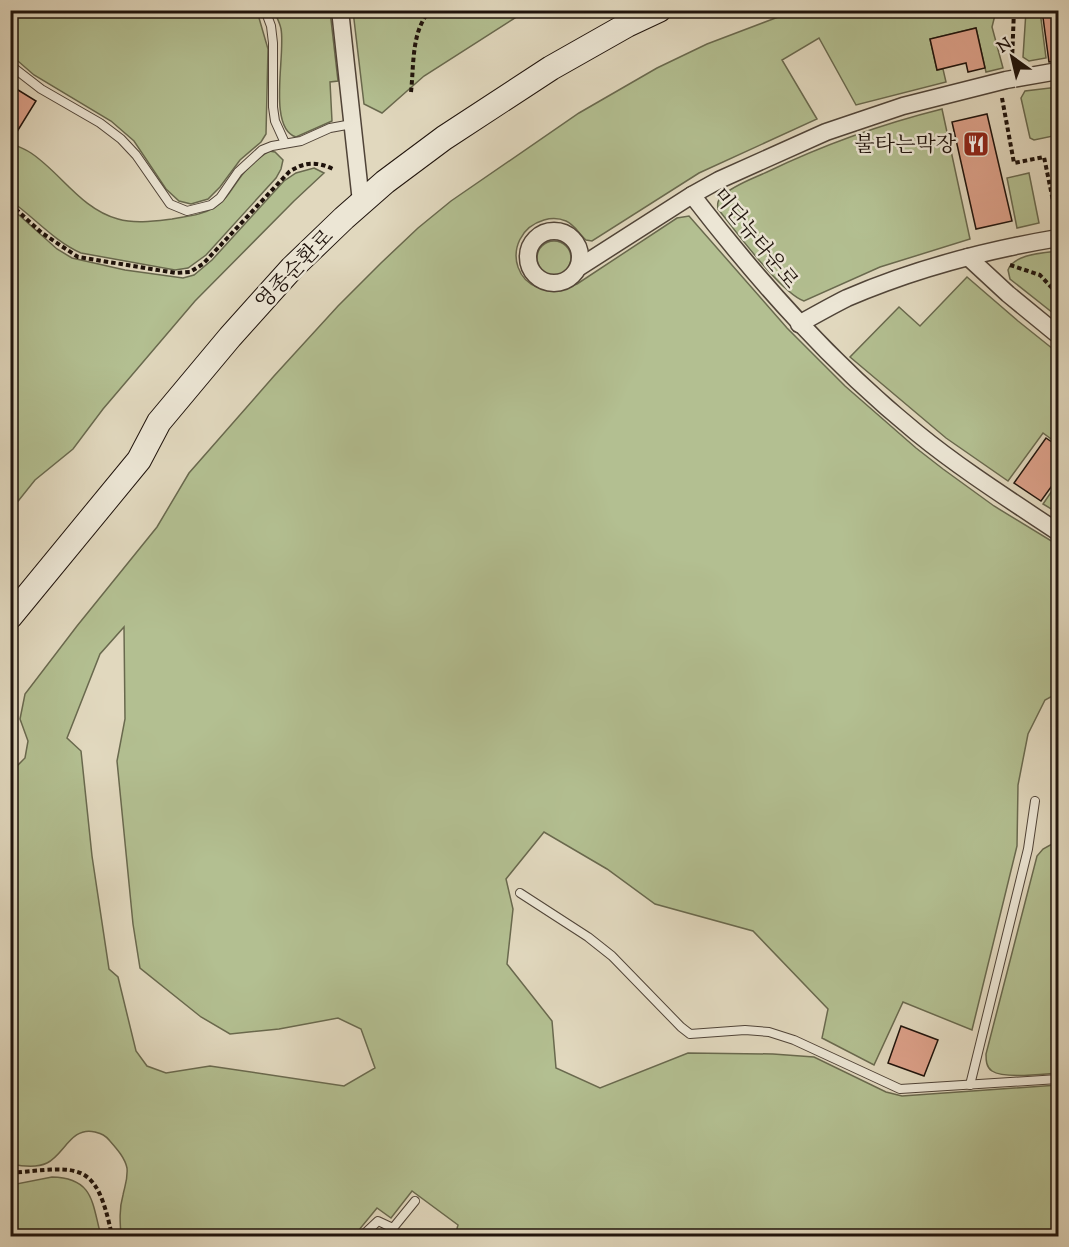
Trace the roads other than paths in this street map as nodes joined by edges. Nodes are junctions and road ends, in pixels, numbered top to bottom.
1 (265, 10) edge
2 (340, 10) edge
3 (659, 10) edge
4 (10, 65) edge
5 (1059, 71) edge
6 (352, 124) junction
7 (285, 143) junction
8 (692, 195) junction
9 (361, 202) junction
10 (1058, 237) edge
11 (968, 257) junction
12 (578, 268) dead end
13 (799, 324) junction
14 (1059, 335) edge
15 (1059, 532) edge
16 (10, 617) edge
17 (1035, 801) dead end
18 (520, 893) dead end
19 (1059, 1079) edge
20 (970, 1085) junction
21 (415, 1201) dead end
22 (362, 1236) edge

1 - 7 lane
2 - 6 street
3 - 9 main road, 영종순환로
4 - 7 lane
5 - 8 street, 미단뉴타운로
6 - 7 lane
6 - 9 street
8 - 12 street
8 - 13 street, 미단뉴타운로
9 - 16 main road, 영종순환로
10 - 11 street
11 - 13 street
11 - 14 street
13 - 15 street, 미단뉴타운로
17 - 20 lane
18 - 20 lane
19 - 20 lane
21 - 22 lane

